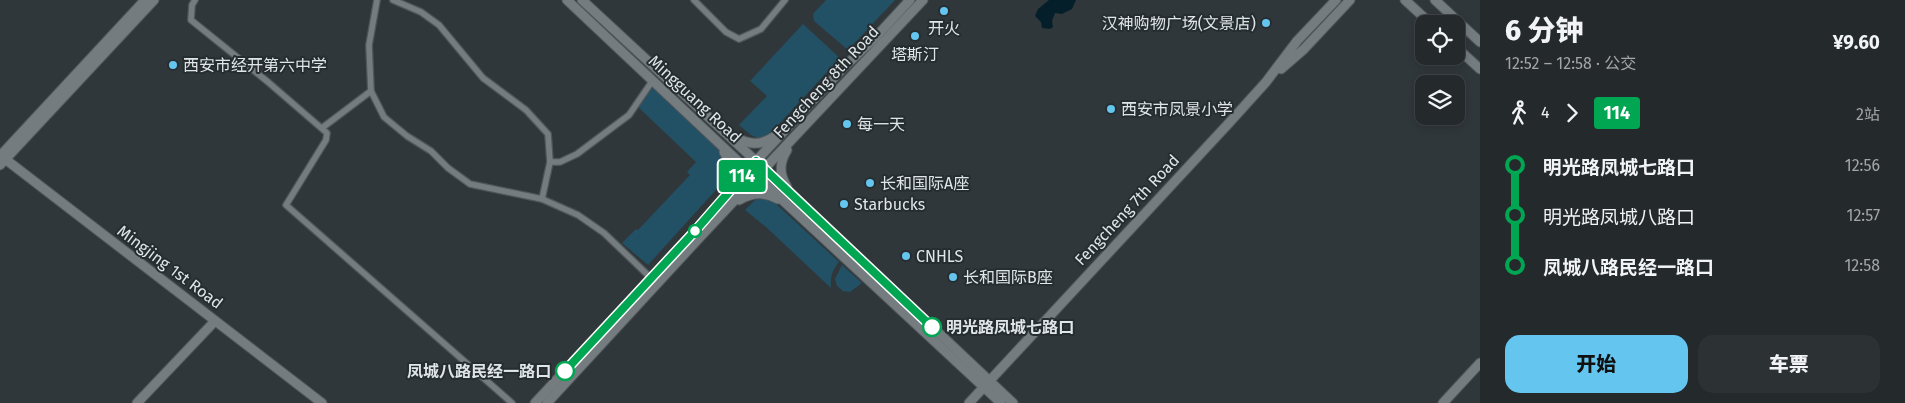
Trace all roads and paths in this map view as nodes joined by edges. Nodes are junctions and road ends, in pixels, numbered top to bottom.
1 (145, 0) edge
2 (154, 0) edge
3 (195, 0) edge
4 (377, 0) edge
5 (393, 0) edge
6 (567, 0) edge
7 (582, 0) edge
8 (694, 0) edge
9 (785, 0) edge
10 (910, 0) edge
11 (923, 0) edge
12 (1336, 0) edge
13 (1350, 0) edge
14 (1405, 0) edge
15 (1435, 0) edge
16 (1421, 15) edge
17 (1480, 42) edge
18 (1465, 55) edge
19 (1480, 69) edge
20 (653, 80) junction
21 (1266, 82) junction
22 (371, 91) junction
23 (322, 128) junction
24 (787, 128) junction
25 (725, 132) junction
26 (796, 135) junction
27 (717, 141) junction
28 (1, 158) edge
29 (756, 161) junction
30 (550, 162) junction
31 (749, 169) junction
32 (765, 170) junction
33 (758, 177) junction
34 (792, 195) junction
35 (542, 199) junction
36 (721, 201) junction
37 (786, 203) junction
38 (728, 208) junction
39 (651, 278) junction
40 (215, 321) junction
41 (1480, 363) edge
42 (986, 384) junction
43 (137, 403) edge
44 (322, 403) edge
45 (512, 403) edge
46 (535, 403) edge
47 (547, 403) edge
48 (969, 403) edge
49 (1000, 403) edge
50 (1013, 403) edge
51 (1443, 403) edge

1 - 28 main road
2 - 28 main road
3 - 23 street
4 - 22 street
5 - 30 street
6 - 20 main road, Mingguang Road
7 - 25 main road, Mingguang Road
8 - 9 street
10 - 24 main road, Fengcheng 8th Road
11 - 26 main road, Fengcheng 8th Road
12 - 21 main road, Fengcheng 7th Road
13 - 21 main road, Fengcheng 7th Road
14 - 16 main road
15 - 17 main road
18 - 19 main road
20 - 27 main road, Mingguang Road
20 - 30 street
21 - 42 main road, Fengcheng 7th Road
22 - 23 street
22 - 35 street
23 - 45 street
24 - 25 main road
24 - 29 main road, Fengcheng 8th Road
25 - 29 main road, Mingguang Road
26 - 32 main road, Fengcheng 8th Road
26 - 34 main road
27 - 31 main road, Mingguang Road
27 - 36 main road
28 - 40 main road, Mingjing 1st Road
29 - 31 main road, Fengcheng 8th Road
29 - 32 main road, Mingguang Road
30 - 35 street
31 - 33 main road, Mingguang Road
31 - 36 main road, Fengcheng 8th Road
32 - 33 main road, Fengcheng 8th Road
32 - 34 main road, Mingguang Road
33 - 37 main road, Mingguang Road
33 - 38 main road, Fengcheng 8th Road
34 - 42 main road, Mingguang Road
35 - 39 street
36 - 39 main road, Fengcheng 8th Road
37 - 38 main road
37 - 42 main road, Mingguang Road
38 - 47 main road, Fengcheng 8th Road
39 - 46 main road, Fengcheng 8th Road
40 - 43 main road
40 - 44 main road, Mingjing 1st Road
41 - 51 main road
42 - 48 main road, Fengcheng 7th Road
42 - 49 main road, Mingguang Road
42 - 50 main road, Mingguang Road

